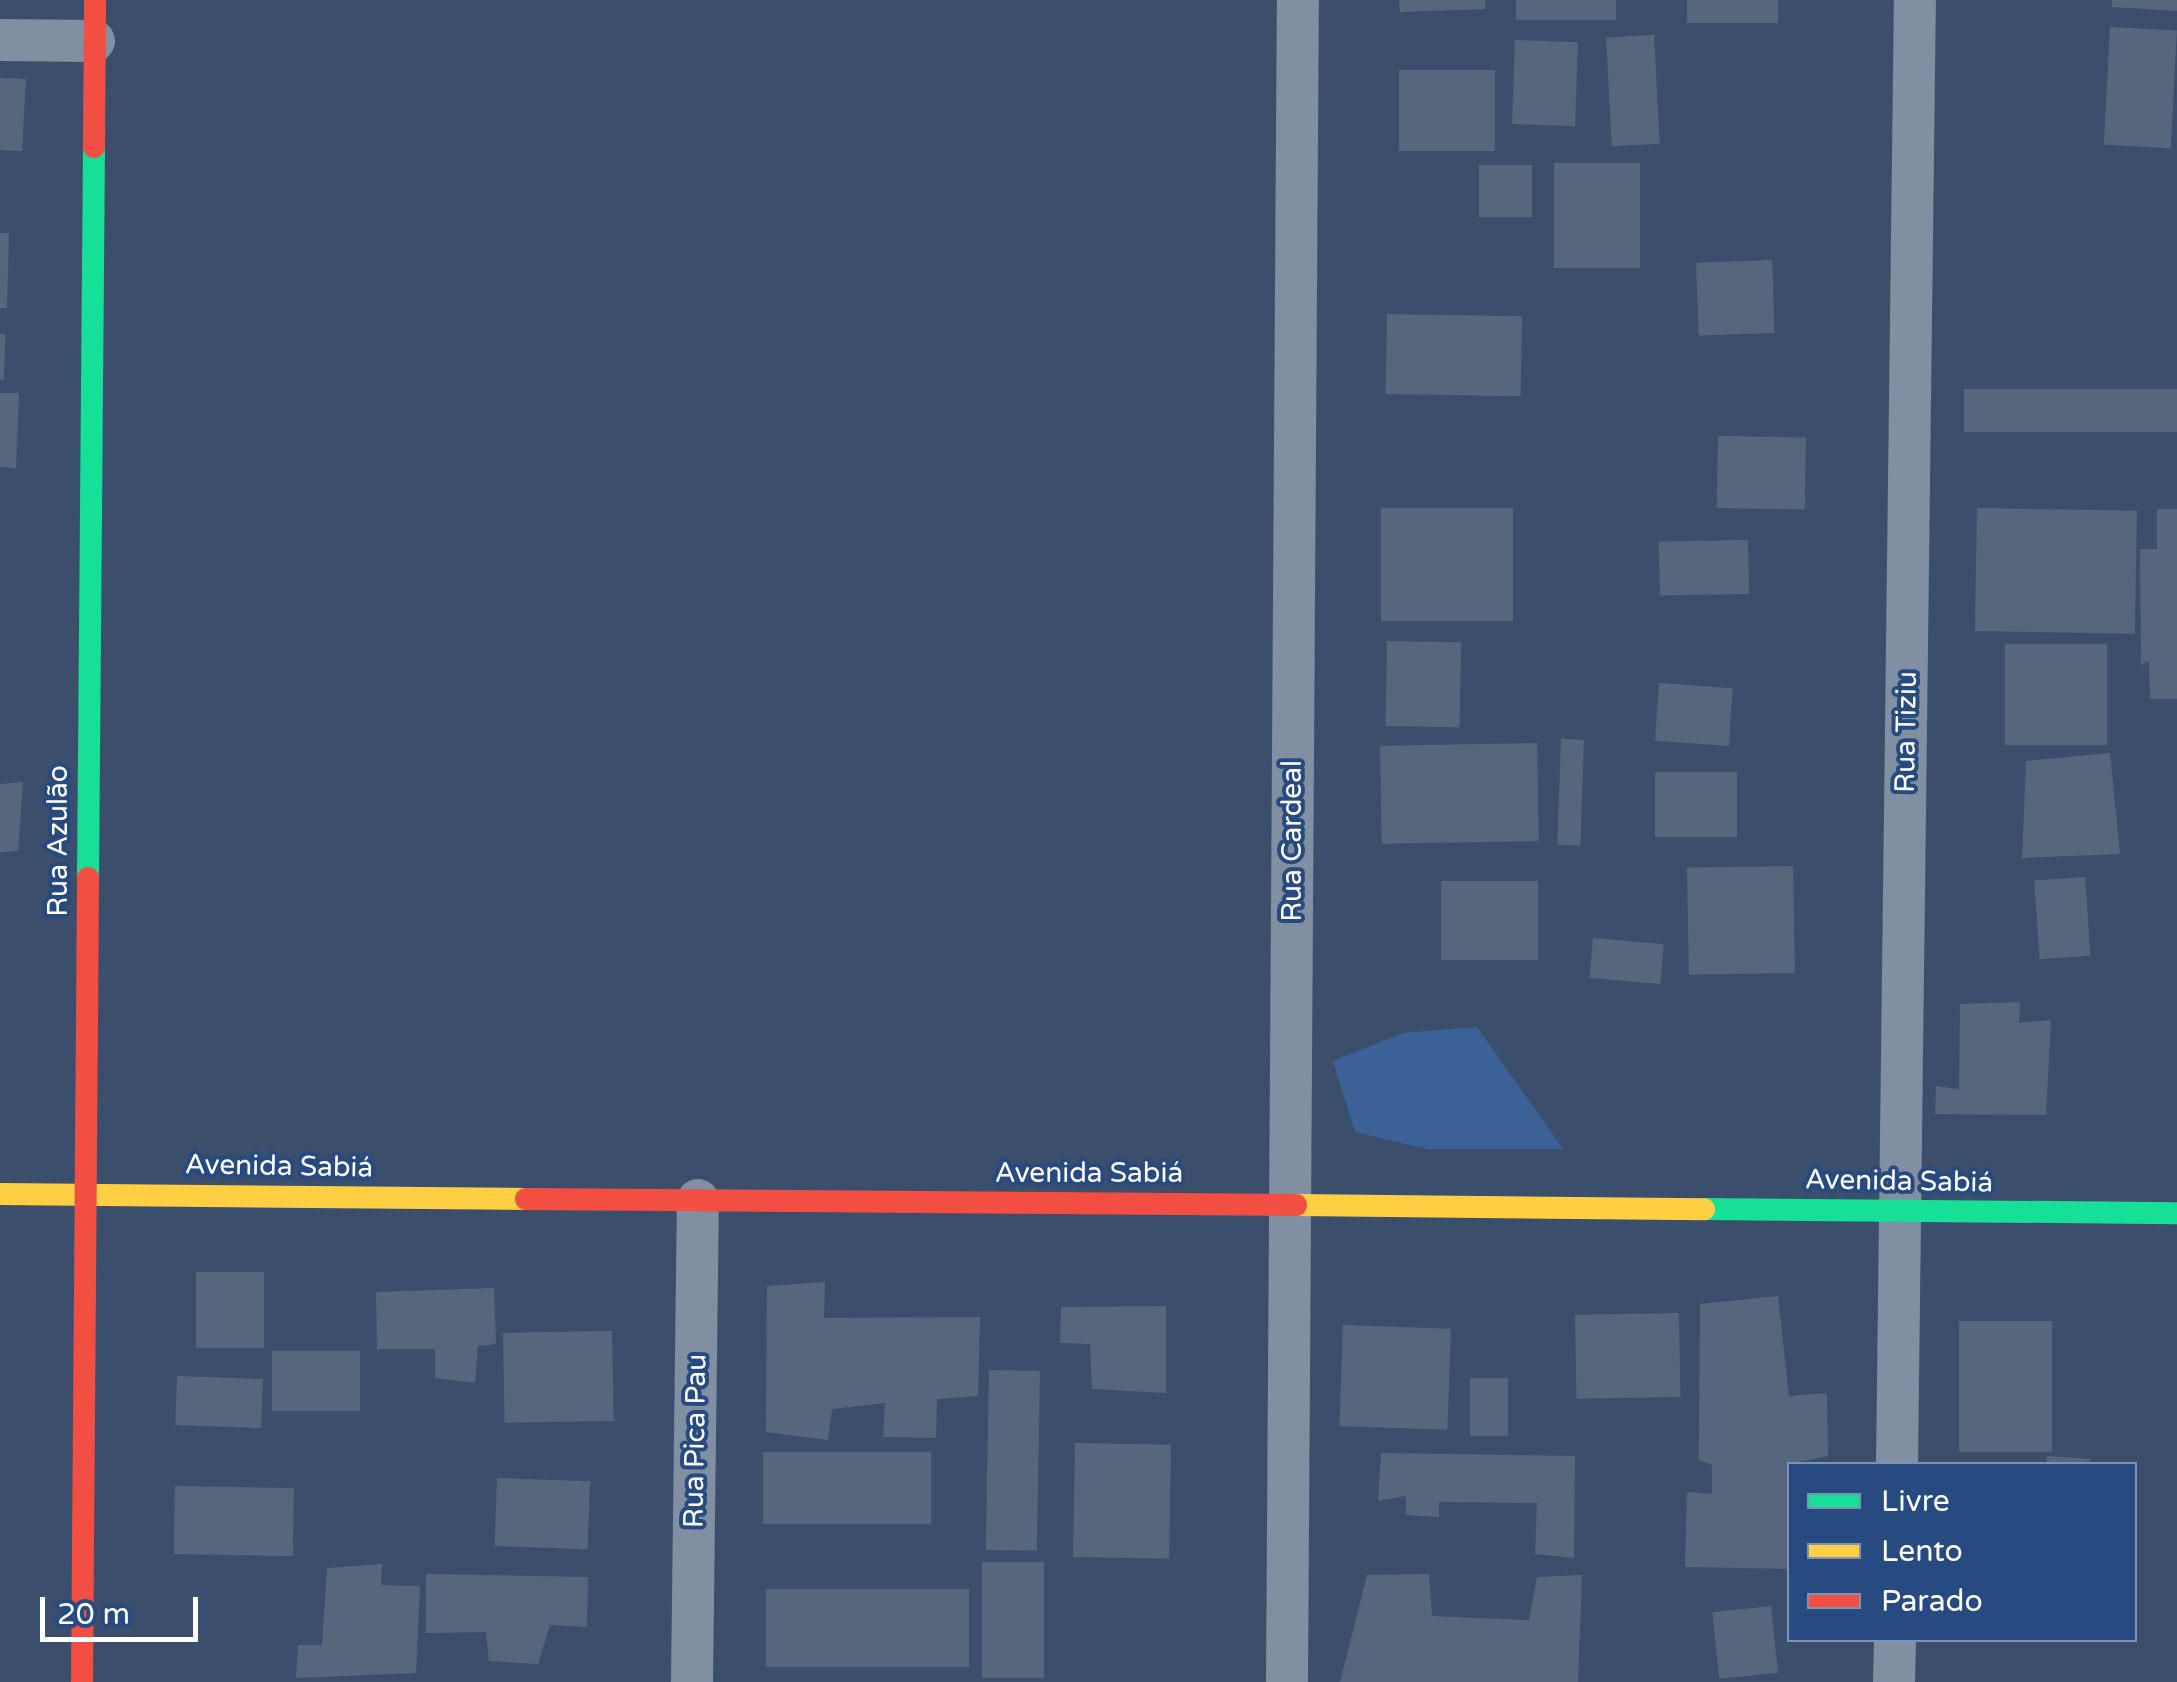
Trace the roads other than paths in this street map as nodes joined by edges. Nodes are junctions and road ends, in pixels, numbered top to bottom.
1 (1298, 0) edge
2 (1915, 0) edge
3 (94, 21) edge
4 (0, 40) edge
5 (0, 1194) edge
6 (86, 1194) junction
7 (698, 1200) junction
8 (1290, 1205) junction
9 (1900, 1211) junction
10 (2177, 1214) edge
11 (1897, 1462) edge
12 (1895, 1642) edge
13 (82, 1682) edge
14 (692, 1682) edge
15 (1286, 1682) edge
16 (1894, 1682) edge

1 - 8 street, Rua Cardeal
2 - 9 street, Rua Tiziu
3 - 4 street
3 - 6 street, Rua Azulão
5 - 6 street, Avenida Sabiá
6 - 7 street, Avenida Sabiá
6 - 13 street, Rua Azulão
7 - 8 street, Avenida Sabiá
7 - 14 street, Rua Pica Pau
8 - 9 street, Avenida Sabiá
8 - 15 street, Rua Cardeal
9 - 10 street, Avenida Sabiá
9 - 11 street, Rua Tiziu
12 - 16 street

